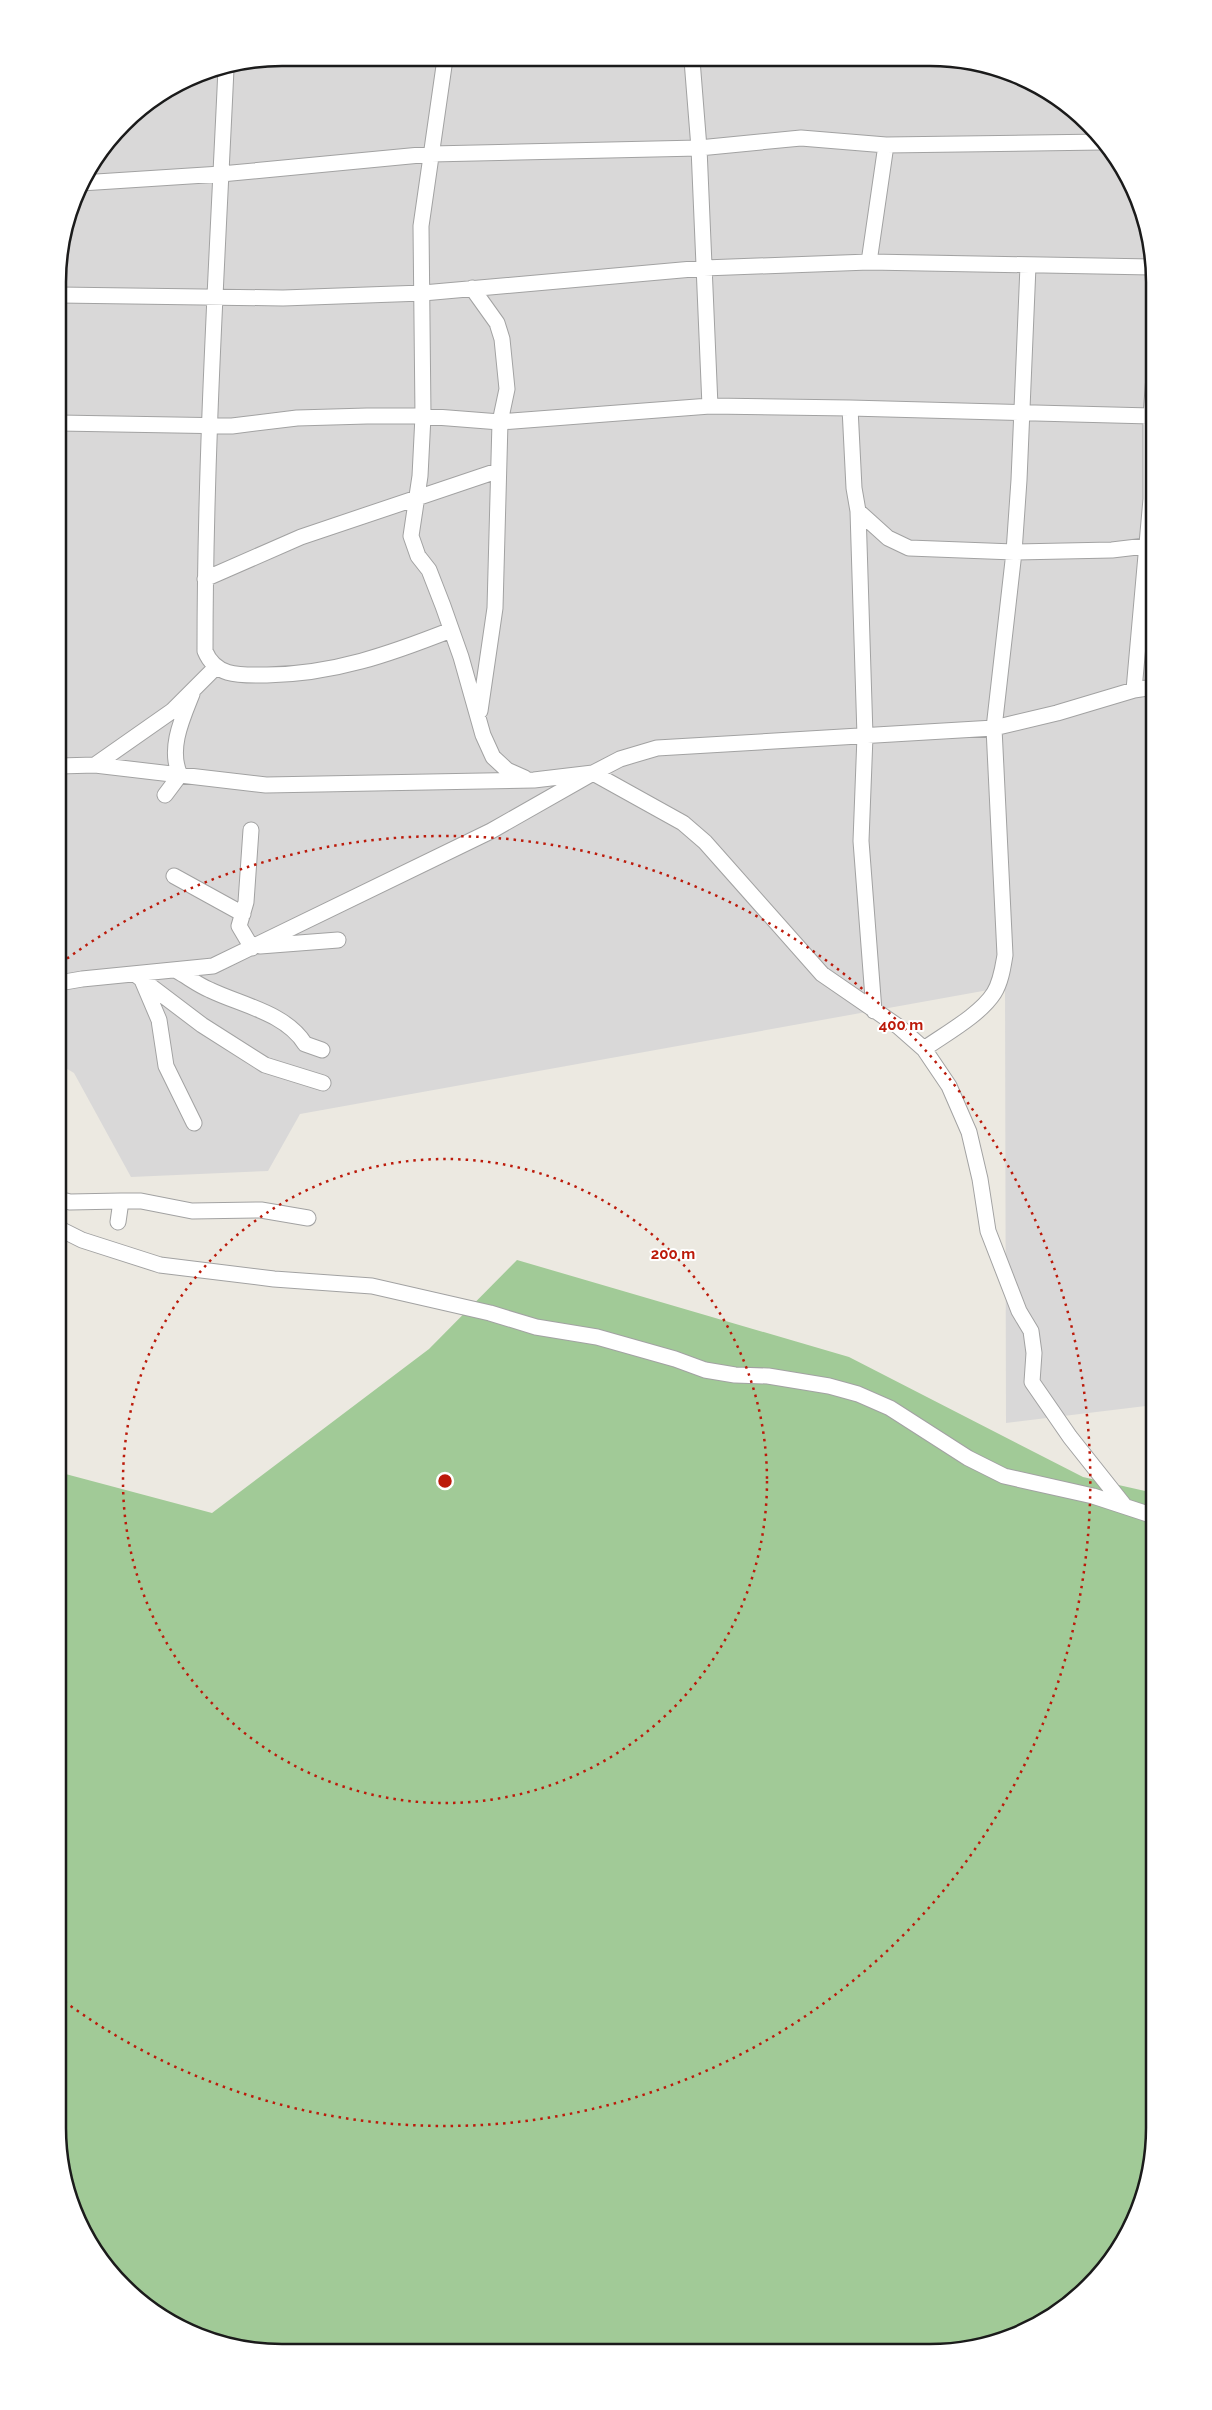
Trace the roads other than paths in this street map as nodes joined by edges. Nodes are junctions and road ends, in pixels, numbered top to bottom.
1 (444, 66) edge
2 (692, 66) edge
3 (226, 74) edge
4 (1094, 142) edge
5 (886, 145) junction
6 (699, 148) junction
7 (431, 154) junction
8 (221, 174) junction
9 (91, 182) edge
10 (869, 262) junction
11 (1028, 266) junction
12 (1145, 267) edge
13 (704, 268) junction
14 (472, 288) junction
15 (423, 293) junction
16 (66, 295) edge
17 (214, 298) junction
18 (710, 406) junction
19 (850, 408) junction
20 (1021, 414) junction
21 (423, 416) junction
22 (1146, 416) edge
23 (66, 422) edge
24 (500, 422) junction
25 (210, 426) junction
26 (497, 470) junction
27 (416, 498) junction
28 (858, 511) junction
29 (1146, 546) edge
30 (1014, 552) junction
31 (205, 579) junction
32 (1146, 588) edge
33 (452, 630) junction
34 (216, 668) junction
35 (1146, 688) edge
36 (194, 689) junction
37 (1134, 690) junction
38 (479, 717) junction
39 (994, 728) junction
40 (865, 736) junction
41 (95, 765) junction
42 (66, 766) edge
43 (593, 773) junction
44 (180, 776) junction
45 (534, 780) junction
46 (165, 795) dead end
47 (251, 830) dead end
48 (174, 876) dead end
49 (242, 914) junction
50 (338, 940) dead end
51 (253, 947) junction
52 (177, 971) junction
53 (139, 977) junction
54 (66, 982) edge
55 (874, 1011) junction
56 (924, 1049) junction
57 (322, 1050) dead end
58 (323, 1083) dead end
59 (194, 1123) dead end
60 (66, 1201) edge
61 (121, 1201) junction
62 (308, 1218) dead end
63 (118, 1222) dead end
64 (66, 1232) edge
65 (1124, 1505) junction
66 (1146, 1513) edge

1 - 7 street
2 - 6 street
3 - 8 street
4 - 5 street
5 - 6 street
5 - 10 street
6 - 7 street
6 - 13 street
7 - 8 street
7 - 15 street
8 - 9 street
8 - 17 street
10 - 11 street
10 - 13 street
11 - 12 street
11 - 20 street
13 - 14 street
13 - 18 street
14 - 15 street
14 - 24 street
15 - 17 street
15 - 21 street
16 - 17 street
17 - 25 street
18 - 19 street
18 - 24 street
19 - 20 street
19 - 28 street
20 - 22 street
20 - 30 street
21 - 24 street
21 - 25 street
21 - 27 street
23 - 25 street
24 - 26 street
25 - 31 street
26 - 27 street
26 - 38 street
27 - 31 street
27 - 33 street
28 - 30 street
28 - 40 street
29 - 30 street
30 - 39 street
31 - 34 street
32 - 37 street
33 - 34 street
33 - 38 street
34 - 36 street
35 - 37 street
36 - 41 street
36 - 44 street
37 - 39 street
38 - 45 street
39 - 40 street
39 - 56 street
40 - 43 street
40 - 55 street
41 - 42 street
41 - 44 street
43 - 45 street
43 - 51 street
43 - 55 street
44 - 45 street
44 - 46 street
47 - 49 street
48 - 49 street
49 - 51 street
50 - 51 street
51 - 52 street
52 - 53 street
52 - 57 street
53 - 54 street
53 - 58 street
53 - 59 street
55 - 56 street
56 - 65 street
60 - 61 street
61 - 62 street
61 - 63 street
64 - 65 street
65 - 66 street

